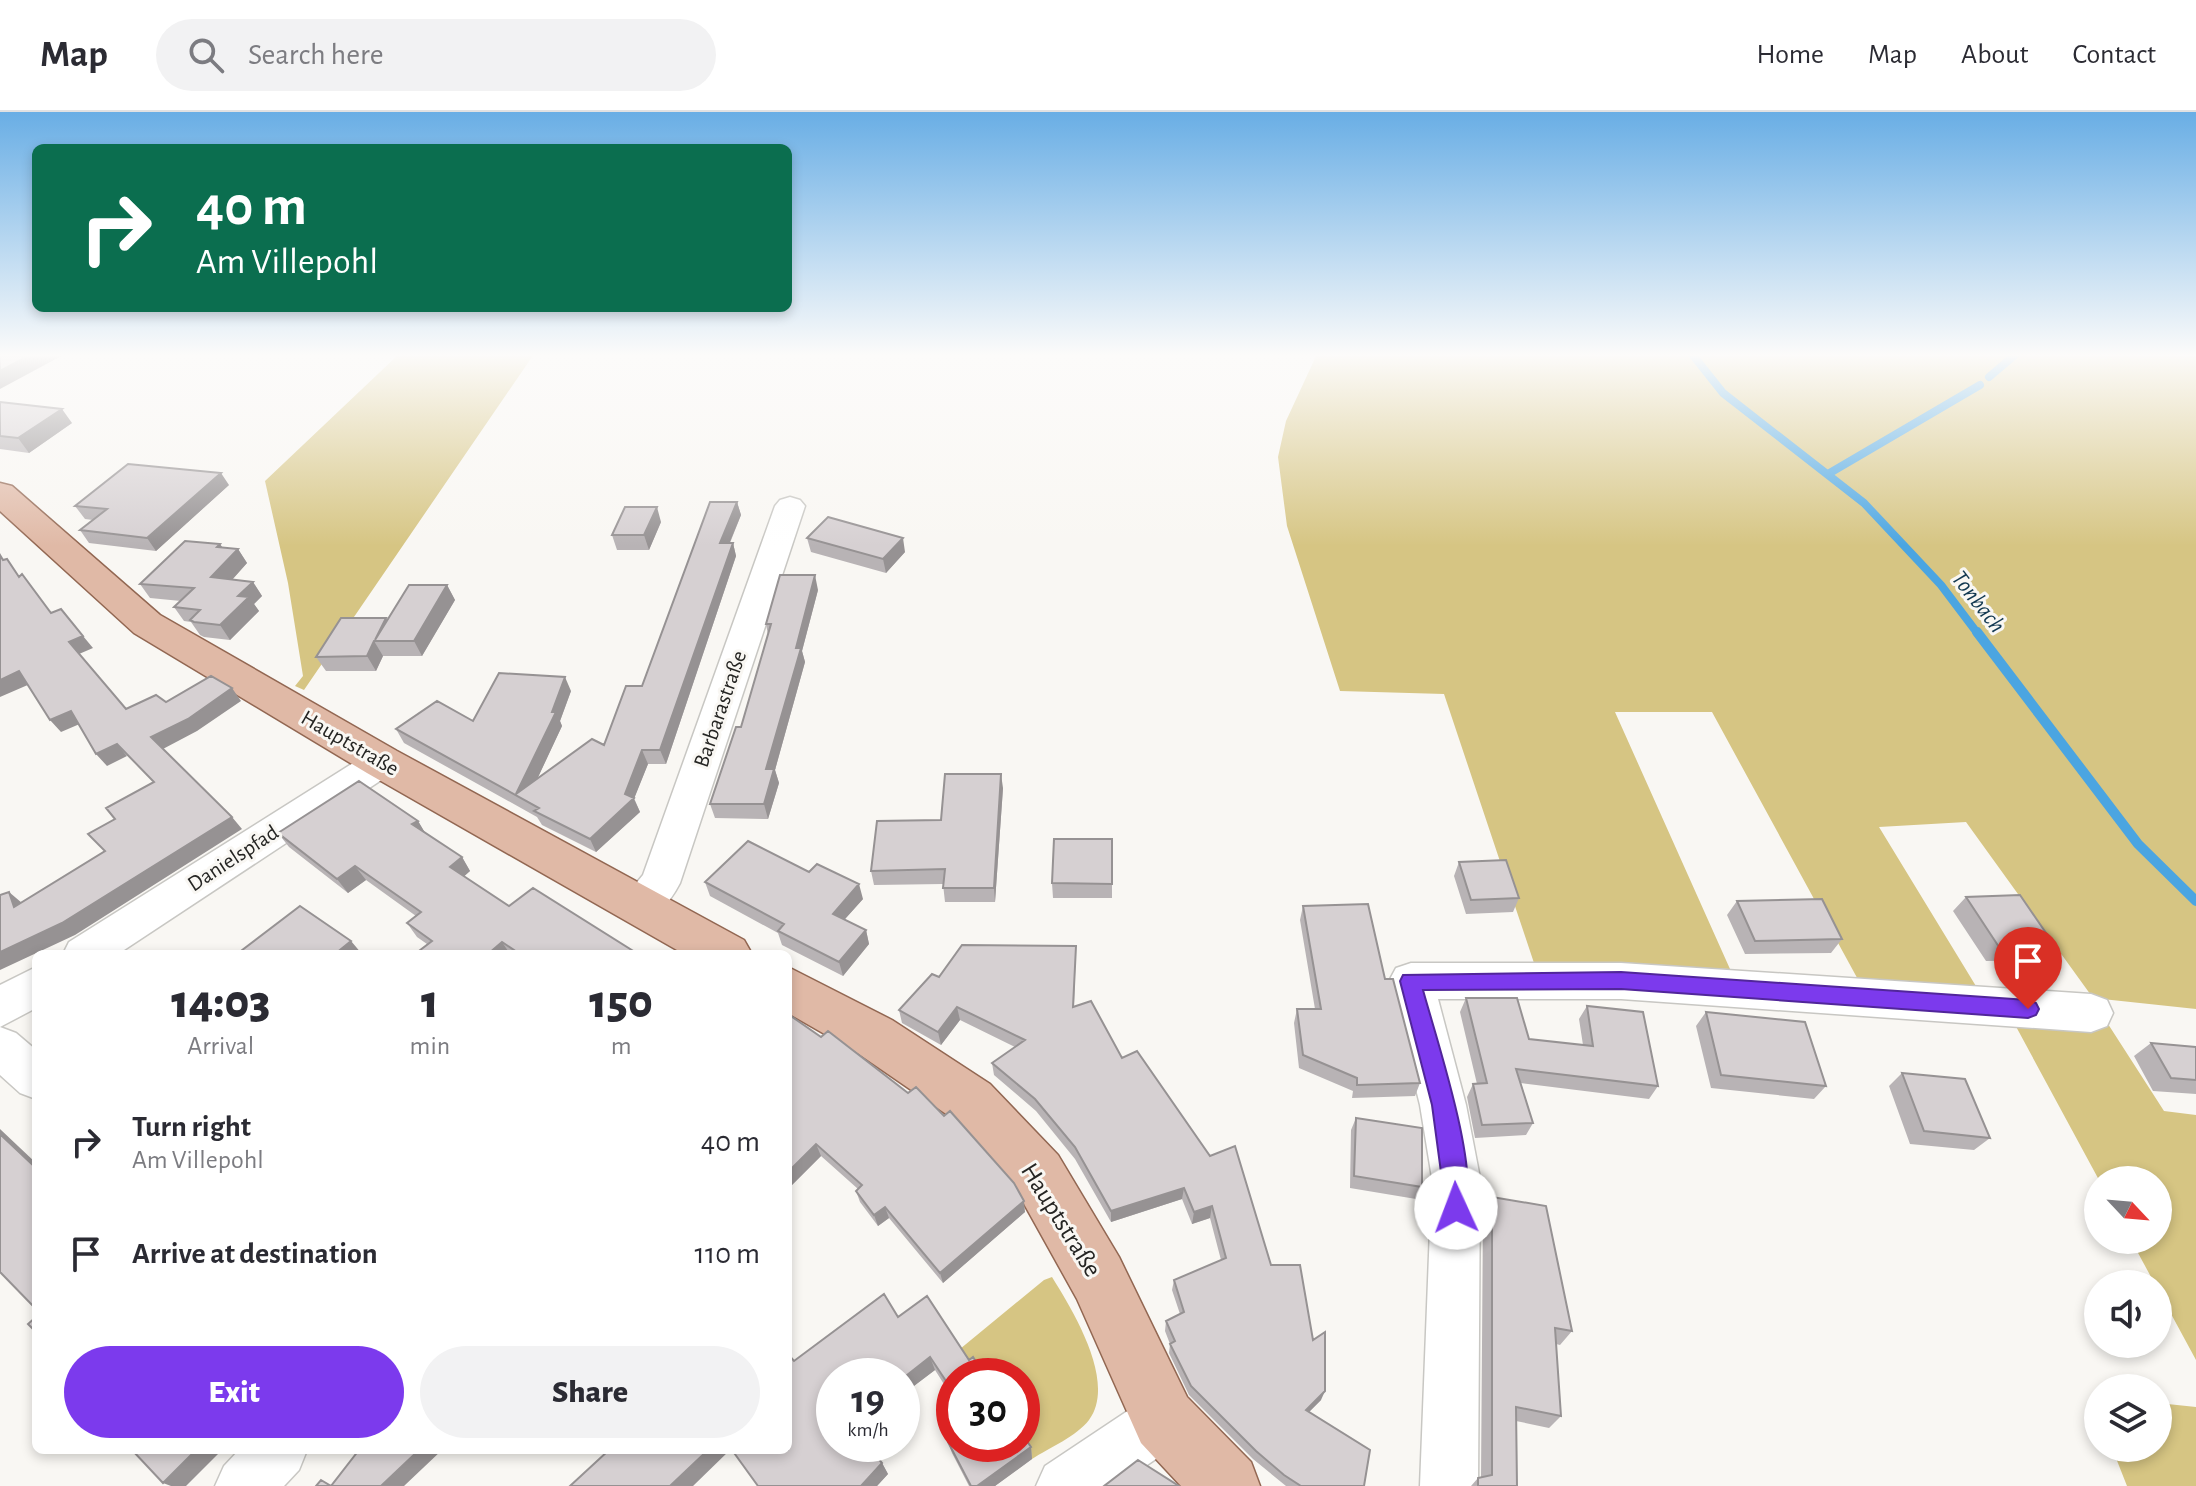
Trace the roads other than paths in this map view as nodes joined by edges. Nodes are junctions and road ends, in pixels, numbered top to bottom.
1 (0, 493) edge
2 (790, 506) dead end
3 (382, 762) junction
4 (639, 905) junction
5 (90, 950) edge
6 (720, 950) edge
7 (32, 988) edge
8 (792, 990) edge
9 (0, 1008) edge
10 (2091, 1013) dead end
11 (0, 1047) edge
12 (32, 1075) edge
13 (1164, 1420) junction
14 (275, 1454) edge
15 (244, 1486) edge
16 (1065, 1486) edge
17 (1227, 1486) edge
18 (1449, 1486) edge

1 - 3 main road, Hauptstraße
2 - 4 street, Barbarastraße
3 - 4 main road, Hauptstraße
3 - 5 street, Danielspfad
4 - 6 main road, Hauptstraße
7 - 9 street
8 - 13 main road, Hauptstraße
10 - 18 street
11 - 12 street
13 - 16 street
13 - 17 main road, Hauptstraße
14 - 15 street

